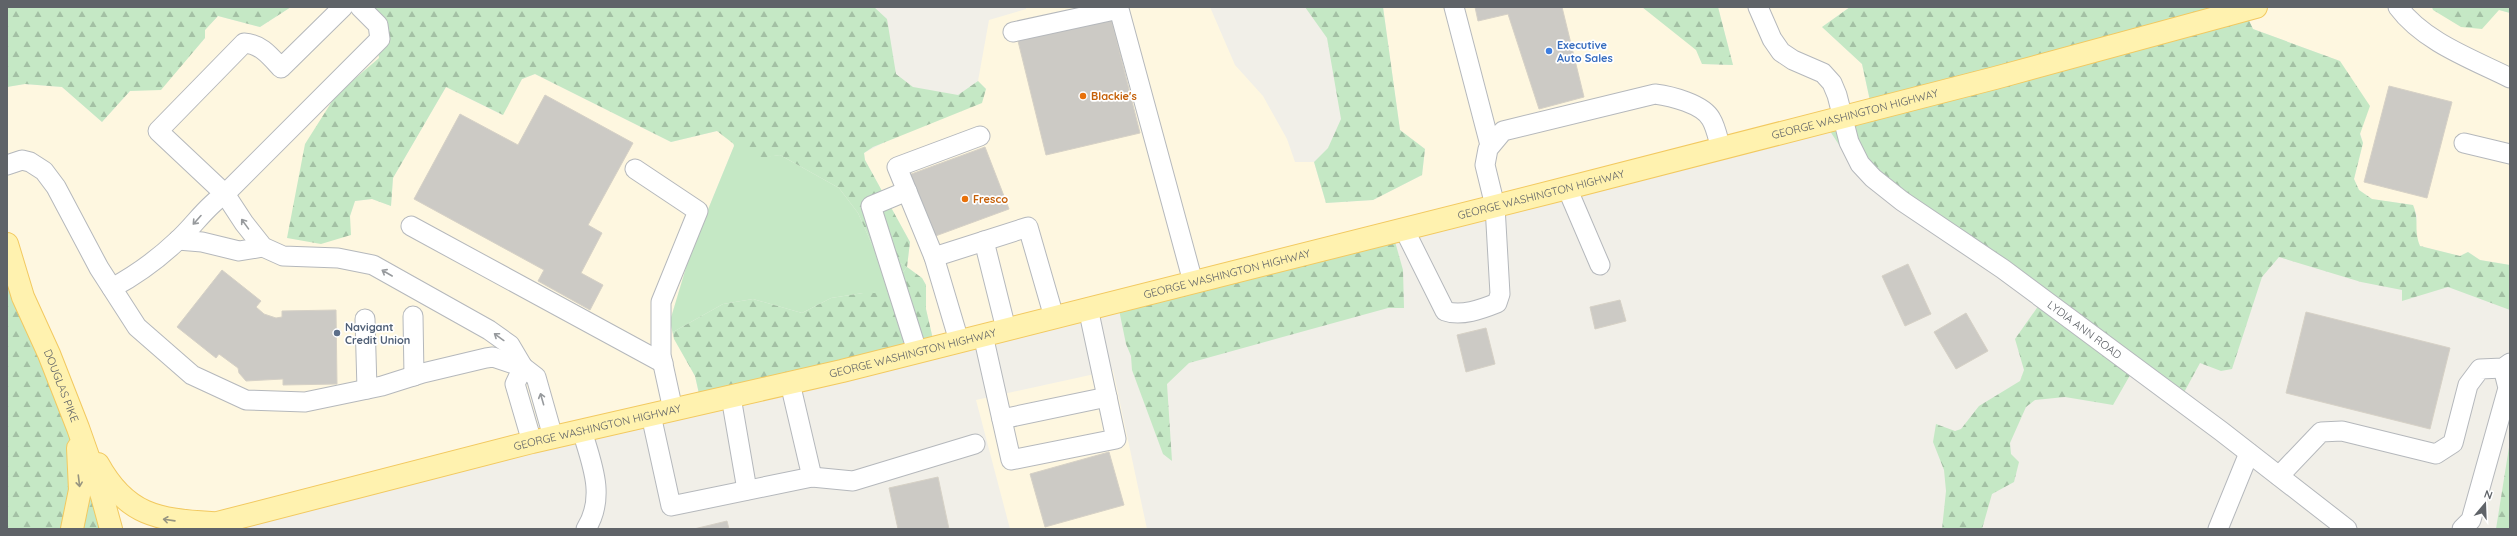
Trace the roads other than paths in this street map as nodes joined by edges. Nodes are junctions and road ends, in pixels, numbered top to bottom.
1 (343, 7) edge
2 (360, 7) edge
3 (1454, 7) edge
4 (1758, 7) edge
5 (2256, 7) edge
6 (2398, 7) edge
7 (1013, 32) dead end
8 (2510, 78) edge
9 (1843, 118) junction
10 (980, 136) dead end
11 (2464, 143) dead end
12 (1490, 145) junction
13 (1721, 149) junction
14 (2510, 154) edge
15 (7, 165) edge
16 (635, 169) dead end
17 (1567, 188) junction
18 (907, 191) junction
19 (225, 194) junction
20 (1495, 206) junction
21 (411, 226) dead end
22 (1404, 229) junction
23 (178, 240) junction
24 (984, 241) junction
25 (7, 244) edge
26 (263, 247) junction
27 (934, 257) junction
28 (1600, 265) dead end
29 (1193, 282) junction
30 (112, 288) junction
31 (1088, 308) junction
32 (413, 316) dead end
33 (1054, 317) junction
34 (365, 319) dead end
35 (1006, 329) junction
36 (982, 335) junction
37 (959, 341) junction
38 (917, 351) junction
39 (663, 364) junction
40 (2506, 365) edge
41 (523, 367) junction
42 (414, 376) junction
43 (790, 383) junction
44 (367, 389) junction
45 (1107, 396) junction
46 (731, 397) junction
47 (673, 410) junction
48 (651, 415) junction
49 (1002, 419) junction
50 (78, 428) junction
51 (582, 431) junction
52 (553, 437) junction
53 (532, 442) junction
54 (975, 444) dead end
55 (2249, 453) junction
56 (2279, 476) junction
57 (812, 477) junction
58 (747, 490) junction
59 (245, 522) edge
60 (72, 529) edge
61 (111, 529) edge
62 (194, 529) edge
63 (586, 529) edge
64 (2218, 529) edge
65 (2347, 529) edge
66 (2462, 529) edge

1 - 19 street
2 - 19 street
3 - 12 street
4 - 9 street, LYDIA ANN ROAD
5 - 9 main road, GEORGE WASHINGTON HIGHWAY
6 - 8 street
7 - 29 street
9 - 13 main road, GEORGE WASHINGTON HIGHWAY
9 - 55 street, LYDIA ANN ROAD
10 - 18 street
11 - 14 street
12 - 13 street
12 - 20 street
13 - 17 main road, GEORGE WASHINGTON HIGHWAY
15 - 30 street
16 - 39 street
17 - 20 main road, GEORGE WASHINGTON HIGHWAY
17 - 28 street
18 - 27 street
18 - 38 street
19 -> 23 street
26 -> 19 street
20 - 22 main road, GEORGE WASHINGTON HIGHWAY
20 - 22 street
21 - 39 street
22 - 29 main road, GEORGE WASHINGTON HIGHWAY
23 - 26 street
23 - 30 street
24 - 27 street
24 - 33 street
24 - 35 street
25 - 50 main road, DOUGLAS PIKE
41 -> 26 street
27 - 37 street
29 - 31 main road, GEORGE WASHINGTON HIGHWAY
30 - 44 street
31 - 33 main road, GEORGE WASHINGTON HIGHWAY
31 - 45 street
32 - 42 street
33 - 35 main road, GEORGE WASHINGTON HIGHWAY
34 - 44 street
35 - 36 main road, GEORGE WASHINGTON HIGHWAY
36 - 37 main road, GEORGE WASHINGTON HIGHWAY
36 - 49 street
37 - 38 main road, GEORGE WASHINGTON HIGHWAY
38 - 43 main road, GEORGE WASHINGTON HIGHWAY
39 - 47 street
40 - 56 street
40 - 66 street
41 - 42 street
52 -> 41 street
41 - 53 street
42 - 44 street
43 - 46 main road, GEORGE WASHINGTON HIGHWAY
43 - 57 street
45 - 49 street
45 - 49 street
46 - 47 main road, GEORGE WASHINGTON HIGHWAY
46 - 58 street
47 - 48 main road, GEORGE WASHINGTON HIGHWAY
48 - 51 main road, GEORGE WASHINGTON HIGHWAY
48 - 58 street
59 -> 50 main road
50 -> 60 main road
50 - 61 main road, DOUGLAS PIKE
51 - 52 main road, GEORGE WASHINGTON HIGHWAY
51 - 63 street
52 - 53 main road, GEORGE WASHINGTON HIGHWAY
53 - 59 main road, GEORGE WASHINGTON HIGHWAY
54 - 57 street
55 - 56 street, LYDIA ANN ROAD
55 - 64 street
56 - 65 street, LYDIA ANN ROAD
57 - 58 street
59 - 62 main road, GEORGE WASHINGTON HIGHWAY

